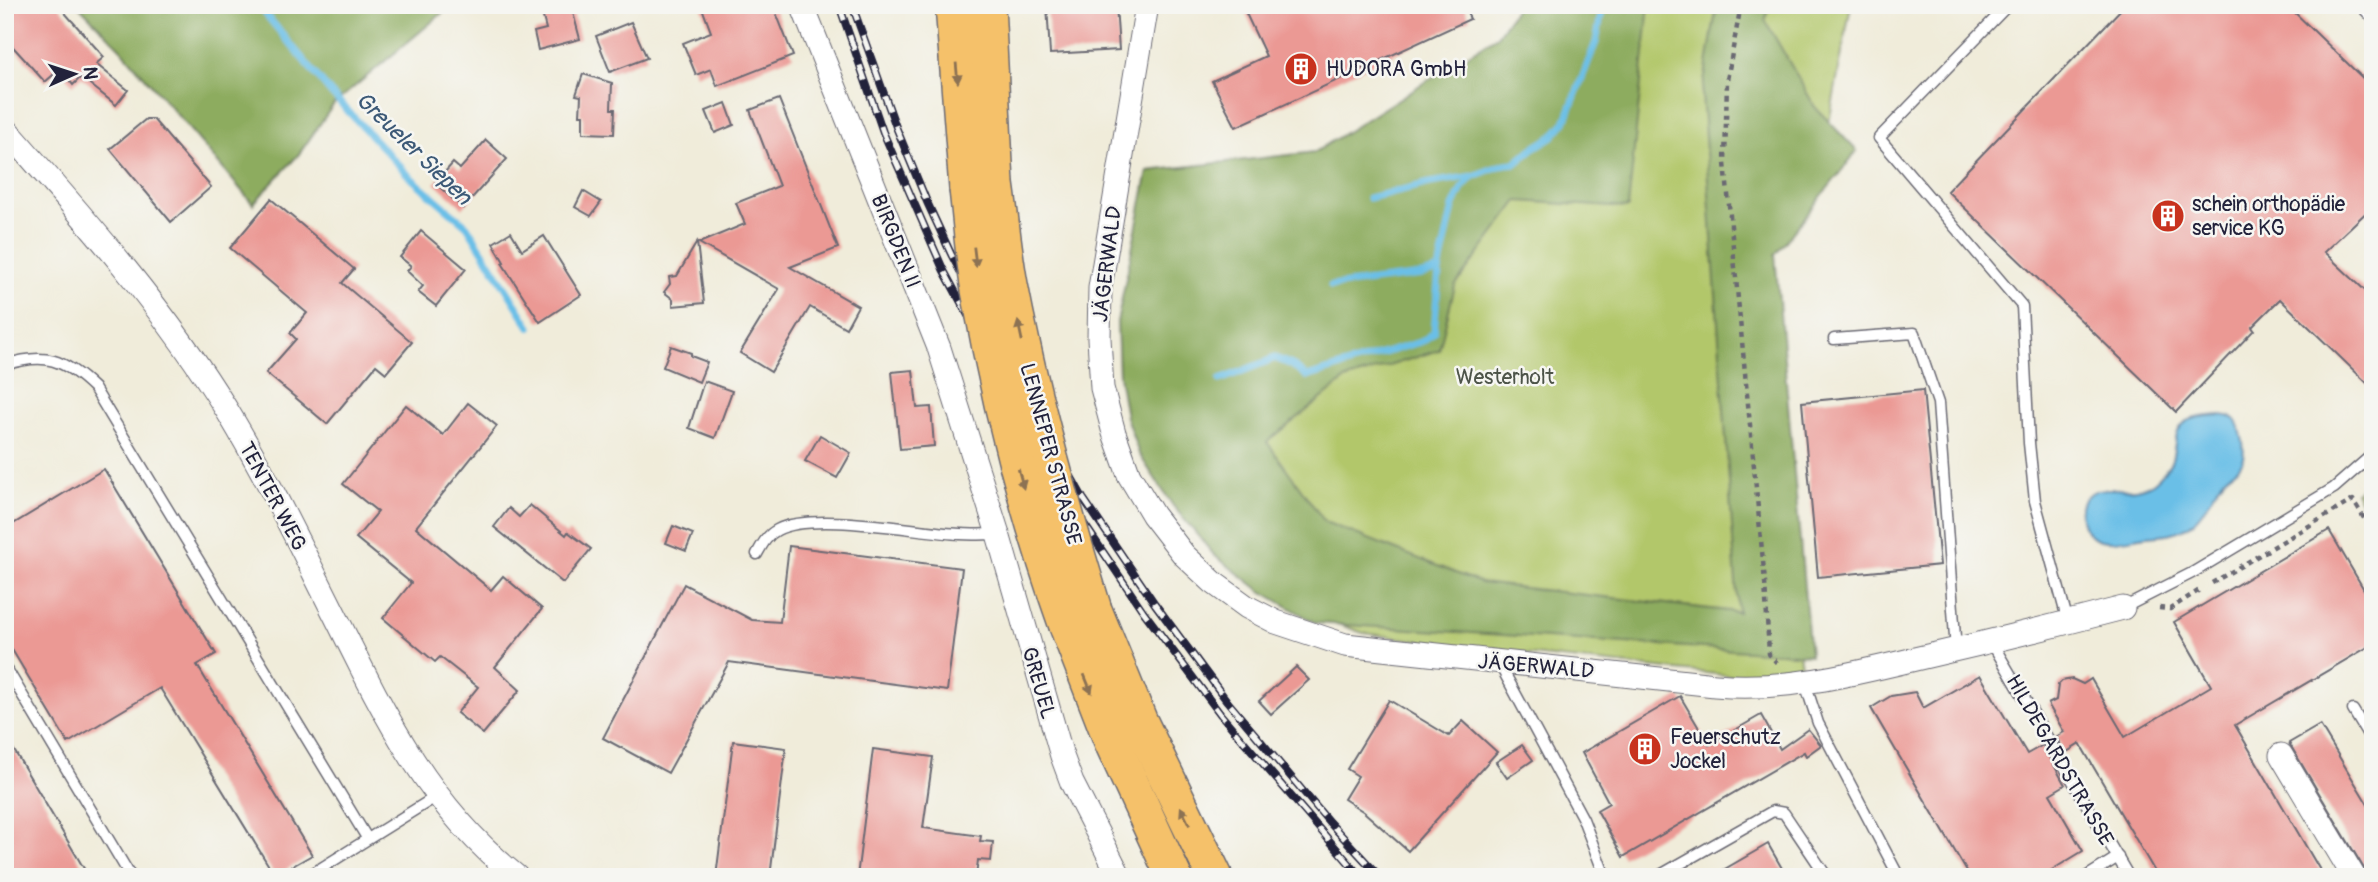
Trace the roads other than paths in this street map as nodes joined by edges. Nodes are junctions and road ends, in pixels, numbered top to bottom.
1 (802, 5) edge
2 (953, 5) edge
3 (987, 5) edge
4 (1147, 5) edge
5 (2008, 5) edge
6 (2360, 5) edge
7 (2373, 18) edge
8 (5, 128) edge
9 (981, 187) junction
10 (1834, 339) dead end
11 (5, 365) edge
12 (2373, 454) edge
13 (982, 480) joint
14 (998, 534) junction
15 (757, 554) dead end
16 (2123, 608) joint
17 (1081, 618) junction
18 (2068, 622) junction
19 (1992, 643) junction
20 (1956, 650) junction
21 (1499, 662) junction
22 (5, 666) edge
23 (1801, 684) junction
24 (2353, 710) dead end
25 (2373, 743) edge
26 (2281, 755) dead end
27 (437, 796) junction
28 (367, 838) junction
29 (2118, 857) junction
30 (131, 877) edge
31 (307, 877) edge
32 (517, 877) edge
33 (1120, 877) edge
34 (1174, 877) edge
35 (1215, 877) edge
36 (1610, 877) edge
37 (1657, 877) edge
38 (1827, 877) edge
39 (1899, 877) edge
40 (2085, 877) edge
41 (2129, 877) edge
42 (2354, 877) edge

1 - 13 street, BIRGDEN II
2 -> 9 main road, LENNEPER STRASSE
3 - 9 main road, LENNEPER STRASSE
4 - 21 street, JÄGERWALD
5 - 18 lane
6 - 7 lane
8 - 27 street, TENTER WEG
9 - 17 main road, LENNEPER STRASSE, bridge
10 - 20 lane
11 - 28 lane
12 - 16 lane
13 - 14 street, GREUEL
14 - 15 lane
14 - 33 street, GREUEL
16 - 18 street
17 -> 34 main road, LENNEPER STRASSE
35 -> 17 main road, LENNEPER STRASSE
18 - 19 street
19 - 20 street
19 - 29 lane, HILDEGARDSTRASSE
20 - 23 street
21 - 23 street, JÄGERWALD
21 - 36 lane
22 - 30 lane
23 - 39 lane
24 - 25 lane
26 - 42 street
27 - 28 lane
27 - 32 street, TENTER WEG
28 - 31 lane
29 - 40 lane
29 - 41 lane, HILDEGARDSTRASSE
37 - 38 lane

